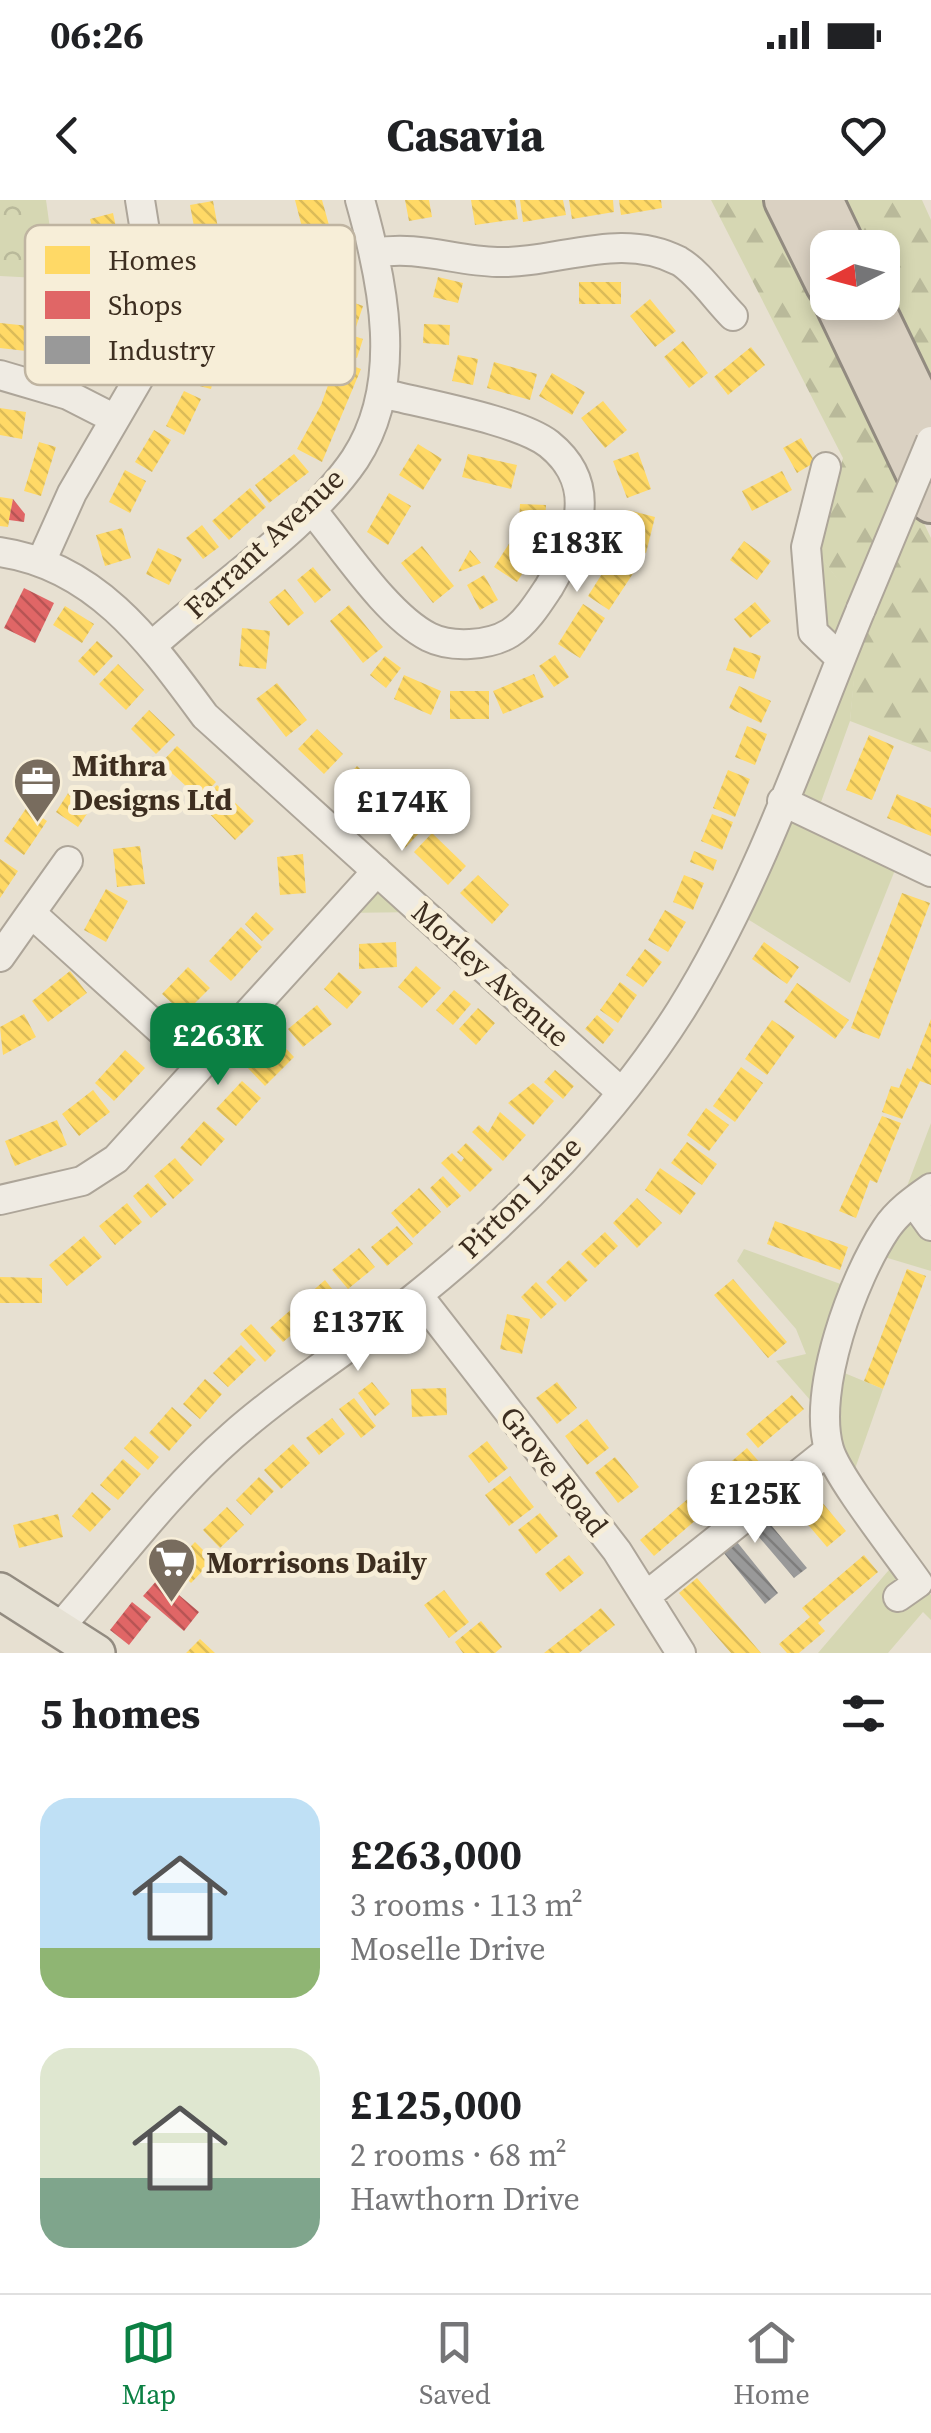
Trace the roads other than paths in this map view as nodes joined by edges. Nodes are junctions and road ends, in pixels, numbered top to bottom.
1 (140, 200) edge
2 (360, 200) edge
3 (786, 200) edge
4 (821, 200) edge
5 (144, 225) edge
6 (835, 230) edge
7 (810, 249) edge
8 (375, 252) junction
9 (733, 316) dead end
10 (845, 320) edge
11 (879, 320) edge
12 (0, 376) edge
13 (25, 383) edge
14 (32, 385) edge
15 (135, 385) edge
16 (382, 392) junction
17 (115, 419) junction
18 (931, 429) edge
19 (931, 441) edge
20 (826, 467) dead end
21 (931, 500) edge
22 (311, 509) junction
23 (0, 552) edge
24 (42, 562) junction
25 (153, 645) junction
26 (840, 658) junction
27 (782, 801) junction
28 (68, 861) dead end
29 (377, 871) junction
30 (931, 872) edge
31 (31, 913) junction
32 (0, 957) edge
33 (200, 1065) junction
34 (620, 1090) junction
35 (922, 1194) edge
36 (0, 1200) edge
37 (931, 1226) edge
38 (418, 1295) junction
39 (829, 1450) junction
40 (0, 1590) edge
41 (646, 1596) junction
42 (898, 1597) dead end
43 (60, 1628) junction
44 (96, 1653) edge
45 (681, 1653) edge

1 - 5 street
2 - 8 street, Farrant Avenue
3 - 7 highway
4 - 6 highway
8 - 9 street
8 - 16 street, Farrant Avenue
10 - 21 highway
11 - 18 highway
12 - 13 street
14 - 17 street
15 - 17 street
16 - 22 street, Farrant Avenue
16 - 22 street
17 - 24 street
19 - 26 street, Pirton Lane, bridge
20 - 26 street
22 - 25 street, Farrant Avenue
23 - 24 street, Morley Avenue
24 - 25 street, Morley Avenue
25 - 29 street, Morley Avenue
26 - 27 street, Pirton Lane
27 - 30 street
27 - 34 street, Pirton Lane
28 - 31 street
29 - 33 street
29 - 34 street, Morley Avenue
31 - 32 street
31 - 33 street
33 - 36 street
34 - 38 street, Pirton Lane
35 - 37 street
35 - 39 street
38 - 41 street, Grove Road
38 - 43 street, Pirton Lane
39 - 41 street
39 - 42 street
40 - 43 main road
41 - 45 street, Grove Road
43 - 44 main road

